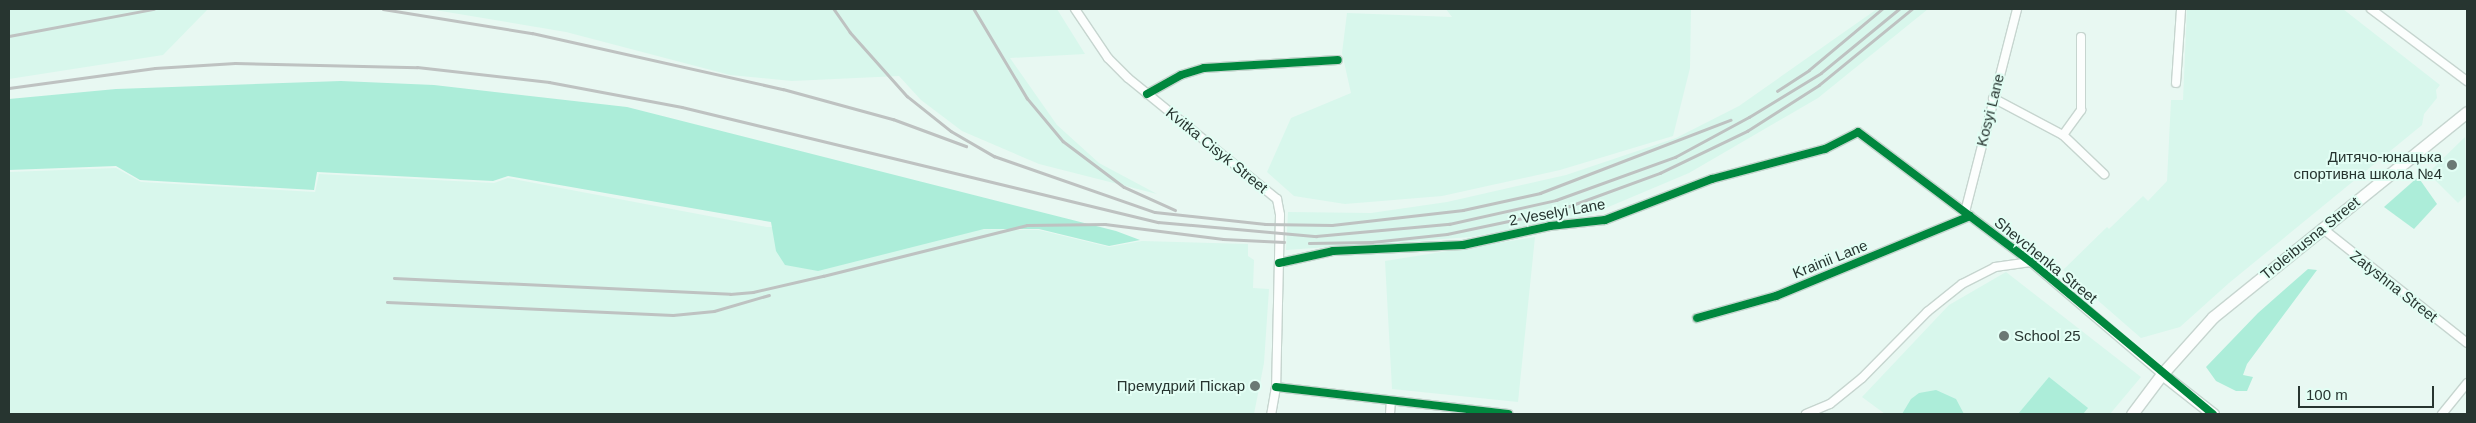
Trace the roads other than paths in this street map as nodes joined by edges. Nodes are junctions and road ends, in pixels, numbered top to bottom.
1 (1075, 9) edge
2 (2017, 9) edge
3 (2181, 9) edge
4 (2371, 9) edge
5 (2081, 37) dead end
6 (1338, 60) dead end
7 (2467, 81) edge
8 (2176, 83) dead end
9 (1147, 94) junction
10 (1993, 98) junction
11 (2467, 112) edge
12 (1858, 132) joint
13 (2063, 135) junction
14 (2104, 174) dead end
15 (1967, 214) junction
16 (2322, 228) junction
17 (2031, 262) junction
18 (1279, 263) junction
19 (1697, 318) dead end
20 (2467, 343) edge
21 (2162, 374) junction
22 (2467, 383) edge
23 (1276, 388) junction
24 (1392, 401) junction
25 (1271, 414) edge
26 (1390, 414) edge
27 (1508, 414) edge
28 (1806, 414) edge
29 (2132, 414) edge
30 (2213, 414) edge
31 (2442, 414) edge

1 - 9 street, Kvitka Cisyk Street
2 - 10 street, Kosyi Lane
3 - 8 street
4 - 7 street
5 - 13 street
6 - 9 street
9 - 18 street, Kvitka Cisyk Street
10 - 13 street
10 - 15 street, Kosyi Lane
11 - 16 main road, Troleibusna Street
12 - 15 street, Shevchenka Street
12 - 18 street, 2 Veselyi Lane
13 - 14 street
15 - 17 street, Shevchenka Street
15 - 19 street, Krainii Lane
16 - 20 street, Zatyshna Street
16 - 21 main road, Troleibusna Street
17 - 21 street, Shevchenka Street
17 - 28 street
18 - 23 street, Kvitka Cisyk Street
21 - 29 main road, Troleibusna Street
21 - 30 main road, Shevchenka Street
22 - 31 street
23 - 24 street
23 - 25 street, Kvitka Cisyk Street
24 - 26 street
24 - 27 street

